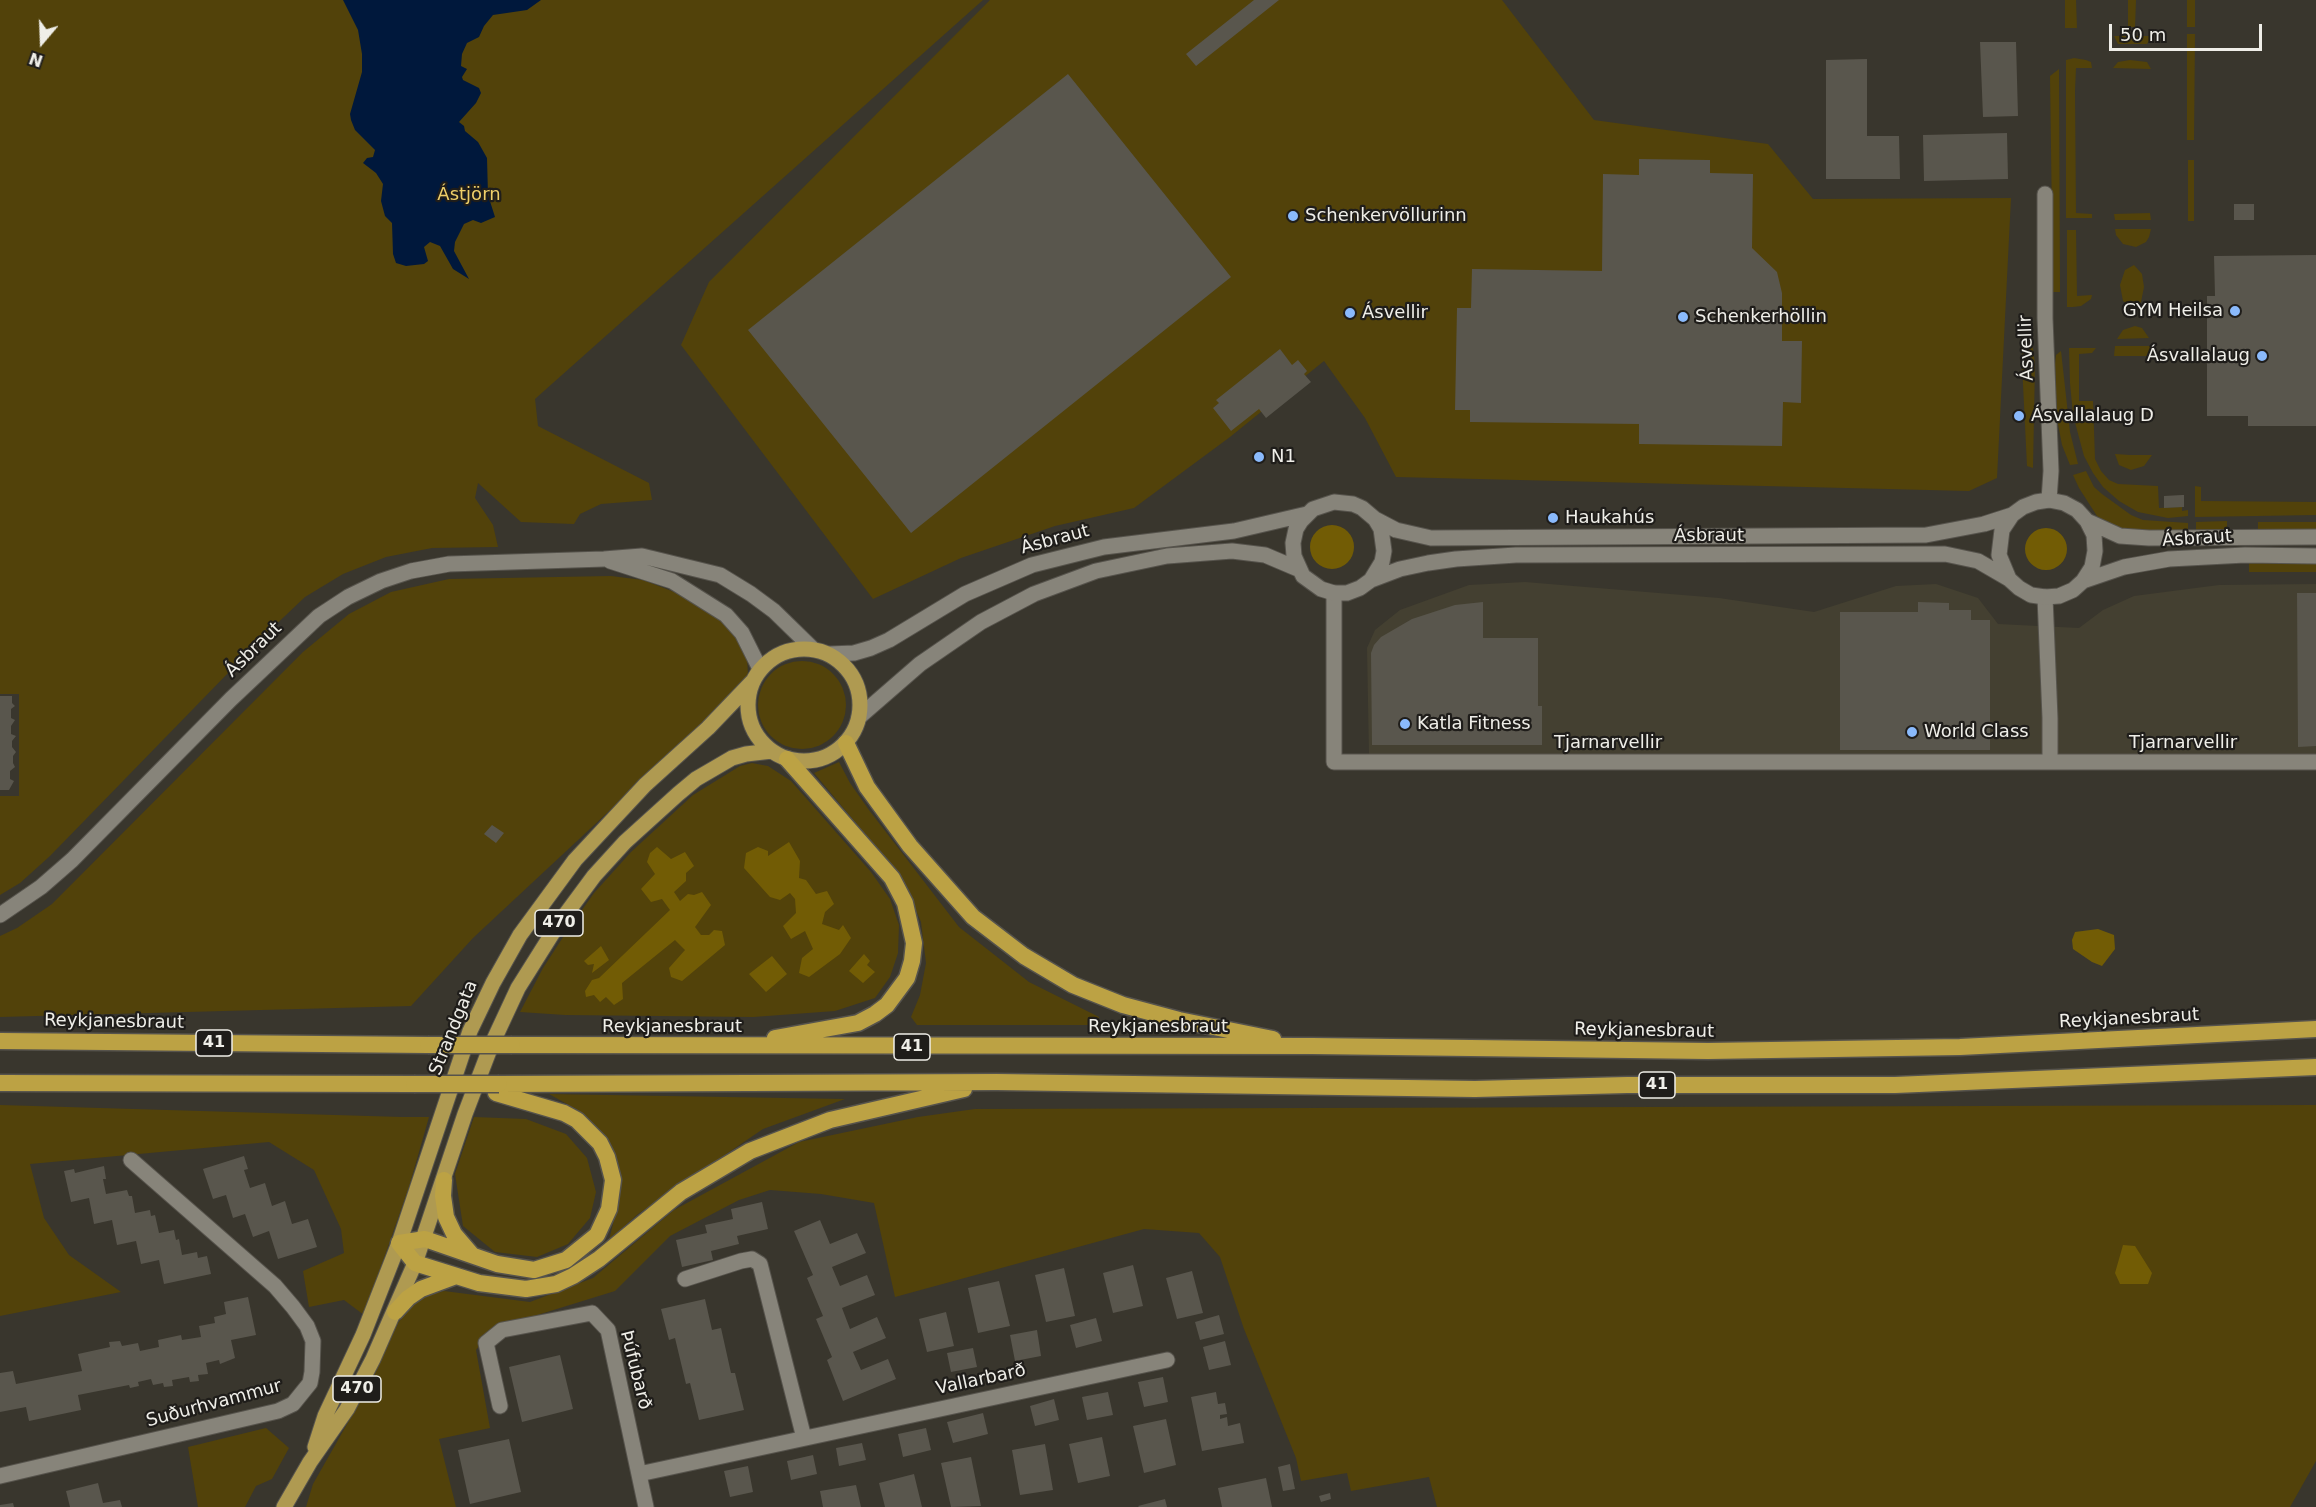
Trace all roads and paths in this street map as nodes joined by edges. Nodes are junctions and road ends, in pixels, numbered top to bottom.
1 (2045, 194) dead end
2 (2049, 500) junction
3 (1307, 514) junction
4 (2012, 515) junction
5 (1375, 519) junction
6 (2087, 521) junction
7 (2316, 537) edge
8 (2316, 556) edge
9 (600, 560) junction
10 (1298, 569) junction
11 (2009, 579) junction
12 (1371, 580) junction
13 (2084, 581) junction
14 (1334, 593) junction
15 (2045, 597) junction
16 (813, 649) junction
17 (830, 654) junction
18 (756, 675) junction
19 (859, 717) junction
20 (846, 743) junction
21 (779, 755) junction
22 (2050, 762) junction
23 (2316, 762) edge
24 (0, 915) edge
25 (2316, 1029) edge
26 (0, 1041) edge
27 (1312, 1046) junction
28 (725, 1047) junction
29 (2316, 1067) edge
30 (997, 1082) junction
31 (0, 1083) edge
32 (498, 1088) junction
33 (131, 1160) dead end
34 (444, 1180) junction
35 (424, 1239) junction
36 (399, 1243) junction
37 (475, 1257) junction
38 (416, 1263) junction
39 (456, 1276) junction
40 (685, 1279) dead end
41 (395, 1312) junction
42 (1167, 1360) dead end
43 (500, 1406) dead end
44 (804, 1438) junction
45 (310, 1462) junction
46 (639, 1474) junction
47 (0, 1476) edge
48 (284, 1507) edge
49 (646, 1507) edge

1 - 2 street, Ásvellir
2 - 4 street
2 - 6 street
3 - 5 street
3 - 10 street
3 - 17 street, Ásbraut
4 - 5 street, Ásbraut
4 - 11 street
5 - 12 street
6 - 7 street, Ásbraut
6 - 13 street
8 - 13 street, Ásbraut
9 - 16 street, Ásbraut
9 - 18 street, Ásbraut
9 - 24 street, Ásbraut
10 - 14 street
10 - 19 street
11 - 12 street, Ásbraut
11 - 15 street
12 - 14 street
13 - 15 street
14 - 22 street, Tjarnarvellir
15 - 22 street
16 - 17 main road, 470
16 - 18 main road, 470
17 - 19 main road, 470
18 - 21 main road
18 - 36 main road, Strandgata / 470
19 - 20 main road, 470
20 - 21 main road, 470
20 - 27 highway
21 - 28 highway
21 - 34 main road, Strandgata / 470
22 - 23 street, Tjarnarvellir
25 - 27 highway, Reykjanesbraut / 41
26 - 28 highway, Reykjanesbraut / 41, bridge
27 - 28 highway, Reykjanesbraut / 41
29 - 30 highway, 41
30 - 32 highway, 41
30 - 39 highway
31 - 32 highway, 41, bridge
32 - 37 highway
33 - 47 street, Suðurhvammur
34 - 35 main road, Strandgata / 470
34 - 37 highway
35 - 36 highway
35 - 37 highway
35 - 38 main road, Strandgata / 470
36 - 38 highway
36 - 45 main road, Strandgata / 470
38 - 39 highway
38 - 41 main road, Strandgata / 470
39 - 41 highway
40 - 44 street
41 - 45 main road, Strandgata / 470
42 - 44 street, Vallarbarð
43 - 46 street, Þúfubarð
44 - 46 street, Vallarbarð
45 - 48 main road, Strandgata / 470
46 - 49 street, Þúfubarð

